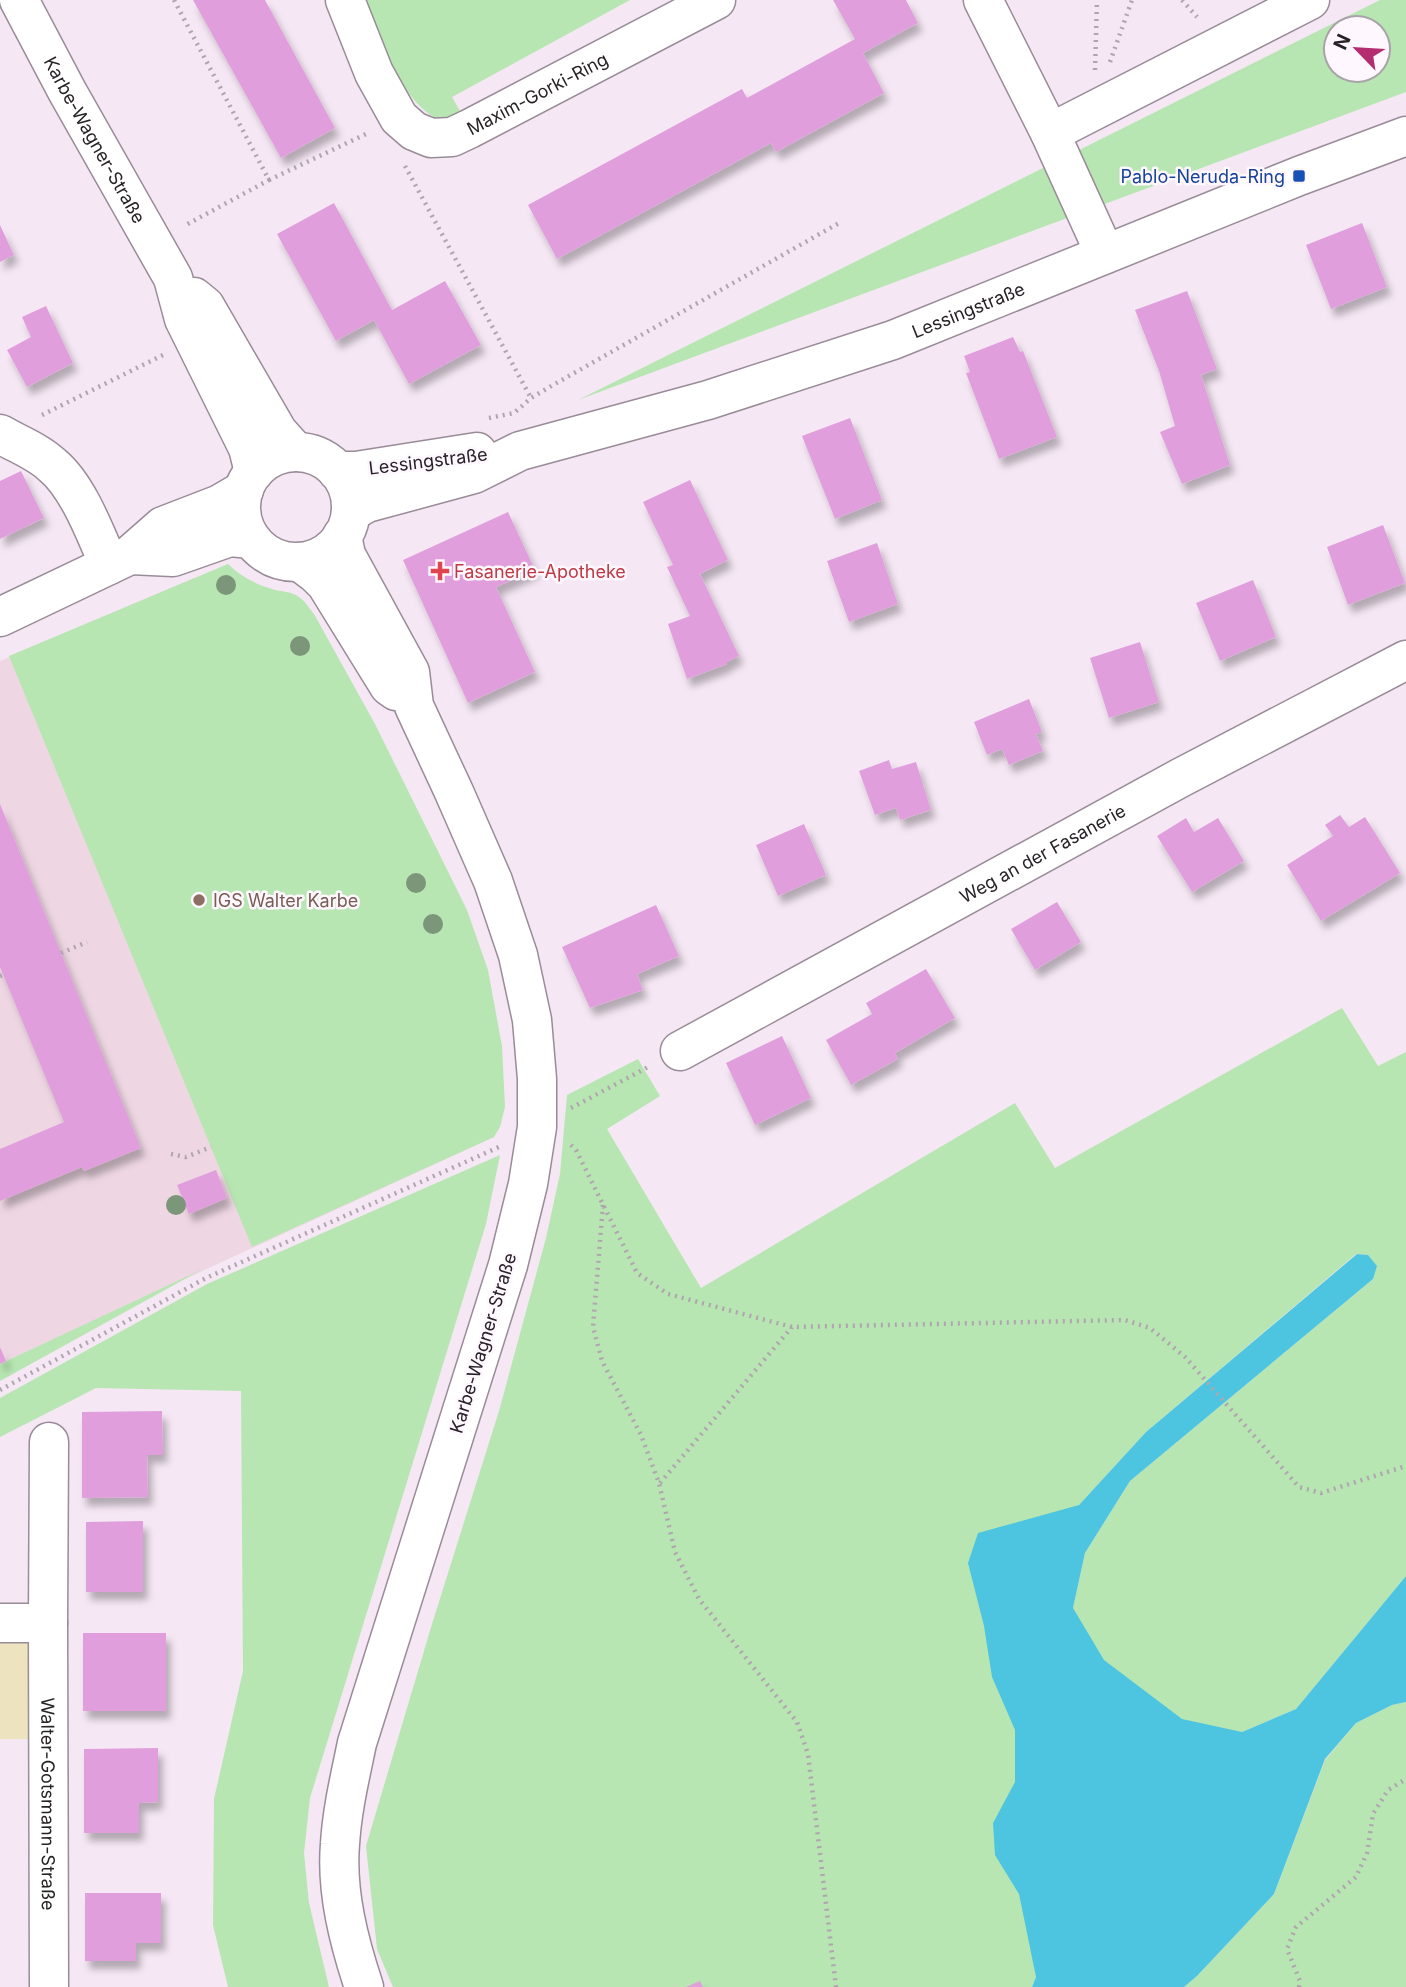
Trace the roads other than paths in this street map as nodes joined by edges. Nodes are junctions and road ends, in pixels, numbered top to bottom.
1 (19, 0) edge
2 (345, 0) edge
3 (716, 0) edge
4 (983, 0) edge
5 (1310, 0) edge
6 (1050, 132) junction
7 (1406, 136) edge
8 (1105, 254) junction
9 (173, 278) junction
10 (7, 438) edge
11 (520, 451) junction
12 (296, 452) junction
13 (337, 471) junction
14 (249, 481) junction
15 (346, 524) junction
16 (251, 539) junction
17 (120, 560) junction
18 (300, 562) junction
19 (0, 617) edge
20 (1406, 660) edge
21 (414, 706) junction
22 (680, 1051) road end
23 (49, 1442) dead end
24 (0, 1623) edge
25 (48, 1623) junction
26 (49, 1987) edge
27 (364, 1987) edge

1 - 9 street, Karbe-Wagner-Straße
2 - 3 street, Maxim-Gorki-Ring
4 - 6 street
5 - 6 street
6 - 8 street
7 - 8 street, Lessingstraße
8 - 11 street, Lessingstraße
9 - 12 street, Karbe-Wagner-Straße
9 - 14 street, Karbe-Wagner-Straße
10 - 17 street
11 - 13 street, Lessingstraße
11 - 15 street, Lessingstraße
12 - 13 street
12 - 14 street
13 - 15 street
14 - 16 street
14 - 17 street
15 - 18 street
15 - 21 street, Karbe-Wagner-Straße
16 - 17 street
16 - 18 street
17 - 19 street
18 - 21 street, Karbe-Wagner-Straße
20 - 22 street, Weg an der Fasanerie
21 - 27 street, Karbe-Wagner-Straße
23 - 25 street, Walter-Gotsmann-Straße
24 - 25 street
25 - 26 street, Walter-Gotsmann-Straße

